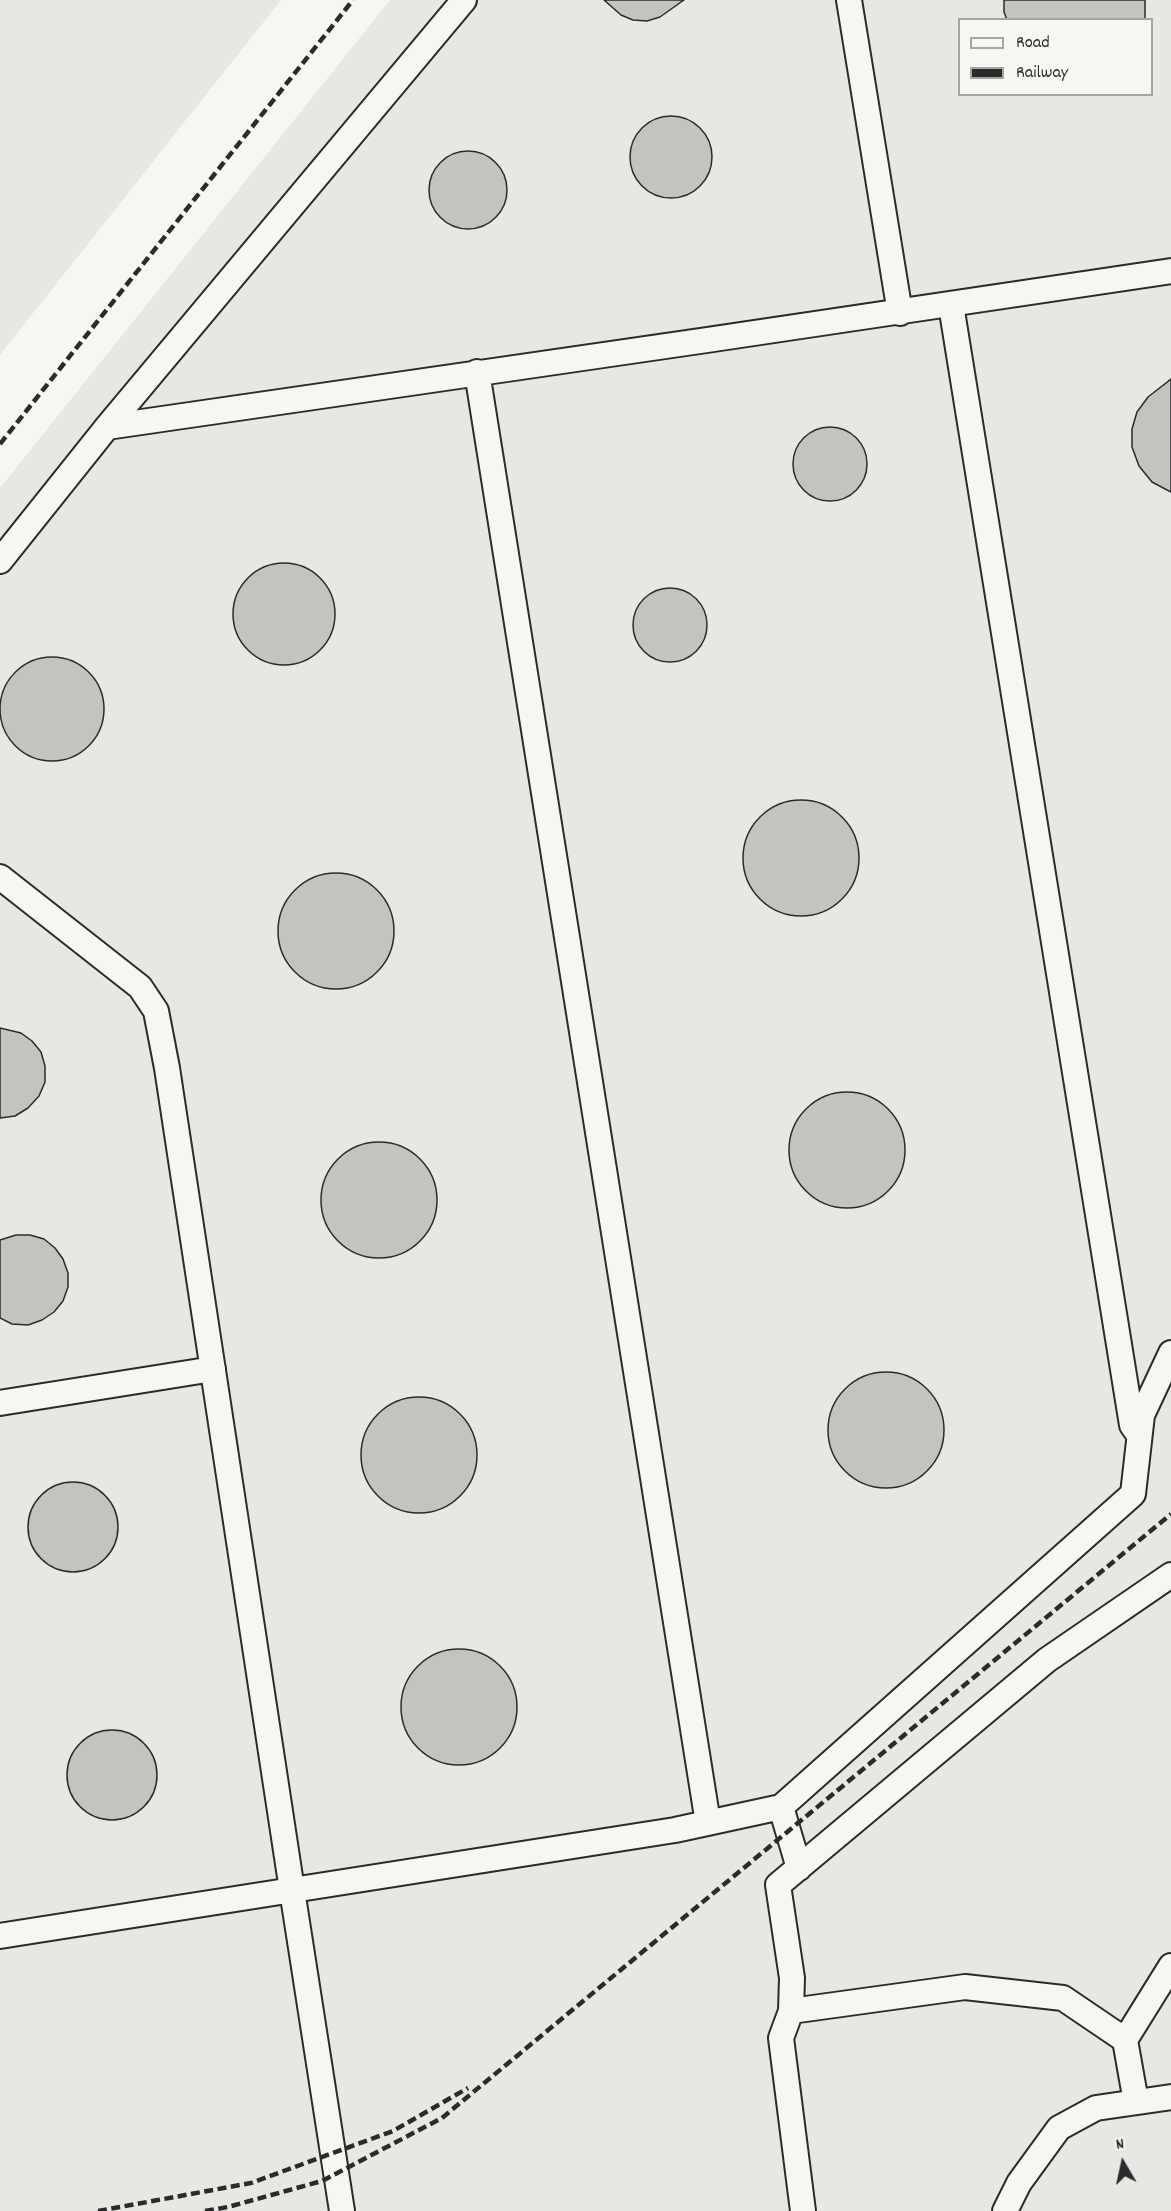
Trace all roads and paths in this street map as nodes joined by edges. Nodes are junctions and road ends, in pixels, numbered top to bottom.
1 (464, 0) edge
2 (849, 0) edge
3 (1171, 271) edge
4 (951, 305) junction
5 (900, 313) junction
6 (477, 372) junction
7 (107, 427) junction
8 (0, 561) edge
9 (0, 877) edge
10 (1171, 1353) edge
11 (213, 1369) junction
12 (0, 1402) edge
13 (1139, 1436) junction
14 (1171, 1575) edge
15 (781, 1807) junction
16 (708, 1823) junction
17 (798, 1868) junction
18 (291, 1890) junction
19 (0, 1936) edge
20 (1171, 1966) edge
21 (791, 2011) junction
22 (1125, 2040) junction
23 (1171, 2097) edge
24 (1136, 2102) junction
25 (342, 2211) edge
26 (803, 2211) edge
27 (1005, 2211) edge

1 - 7 lane
2 - 5 lane
3 - 4 lane
4 - 5 lane
4 - 13 lane
5 - 6 lane
6 - 7 lane
6 - 16 lane
7 - 8 lane
9 - 11 lane
10 - 13 lane
11 - 12 lane
11 - 18 lane
13 - 15 lane
14 - 17 lane
15 - 16 lane
15 - 17 lane
16 - 18 lane
17 - 21 lane
18 - 19 lane
18 - 25 lane
20 - 22 lane
21 - 22 lane
21 - 26 lane
22 - 24 lane
23 - 24 lane
24 - 27 lane

